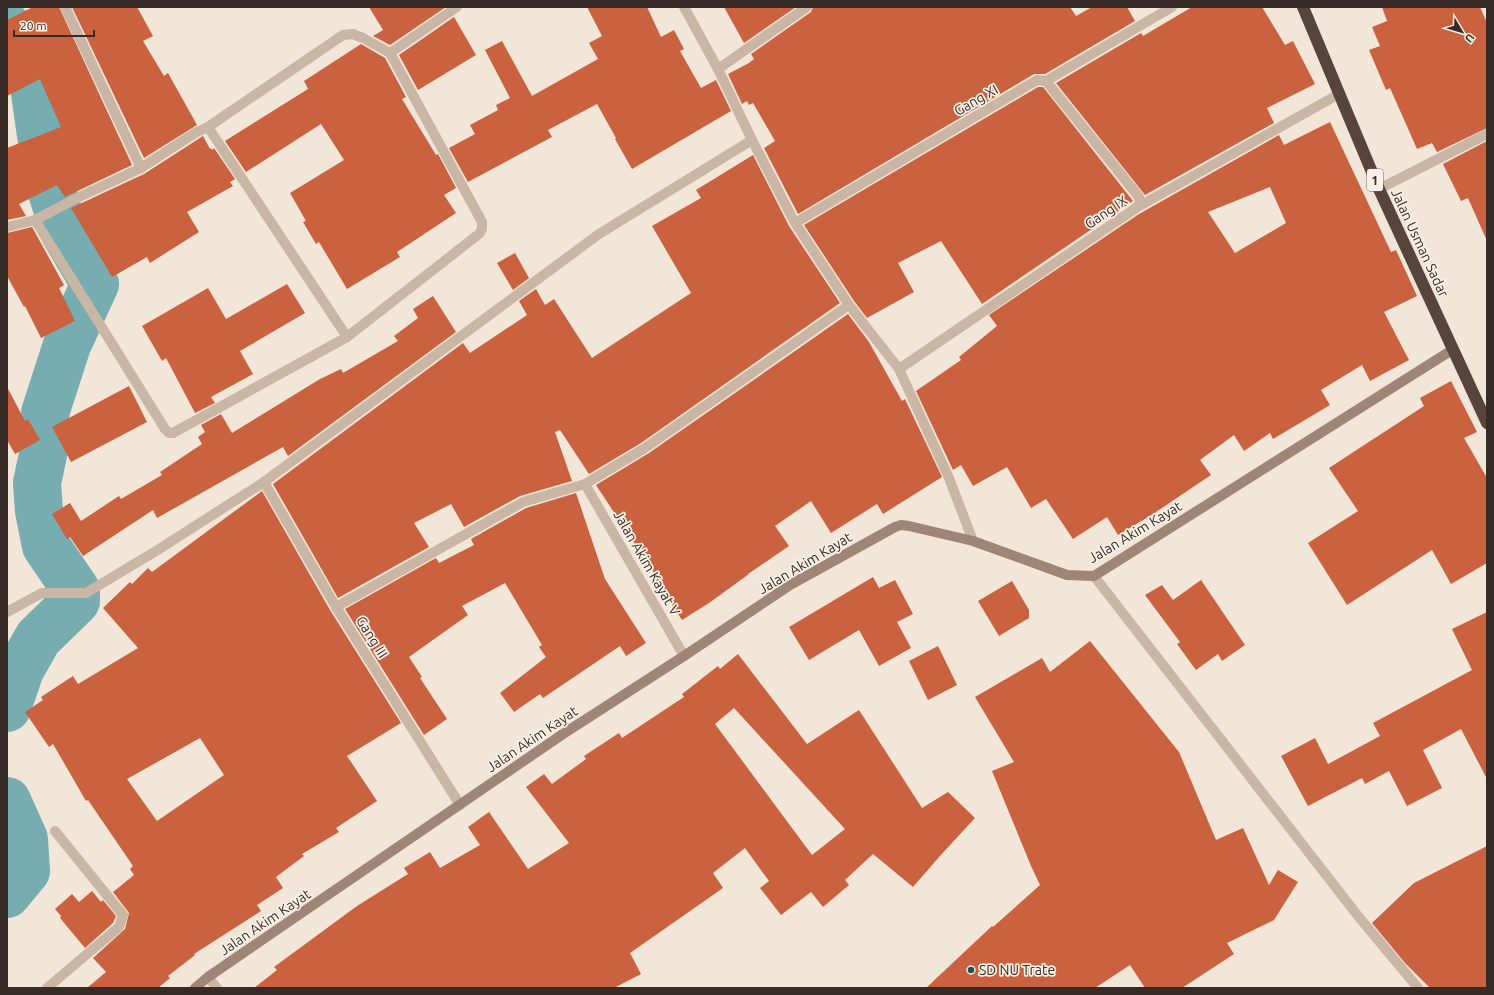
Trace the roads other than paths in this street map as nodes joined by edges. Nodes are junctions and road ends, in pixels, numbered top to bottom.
1 (66, 7) edge
2 (457, 7) edge
3 (684, 7) edge
4 (807, 7) edge
5 (1172, 7) edge
6 (1303, 7) edge
7 (390, 53) junction
8 (718, 69) junction
9 (1046, 81) junction
10 (1339, 94) junction
11 (208, 127) junction
12 (1487, 134) edge
13 (752, 140) junction
14 (141, 168) junction
15 (1379, 189) junction
16 (1136, 208) junction
17 (36, 219) junction
18 (795, 222) junction
19 (7, 227) edge
20 (849, 305) junction
21 (347, 337) junction
22 (1452, 350) junction
23 (899, 369) junction
24 (1487, 424) edge
25 (264, 482) junction
26 (585, 484) junction
27 (973, 541) junction
28 (1094, 576) junction
29 (336, 607) junction
30 (7, 612) edge
31 (684, 656) junction
32 (460, 805) junction
33 (56, 831) dead end
34 (208, 977) junction
35 (47, 988) edge
36 (195, 988) edge
37 (217, 988) edge
38 (1418, 988) edge

1 - 14 street
2 - 7 street
3 - 8 street
4 - 8 street
5 - 9 street, Gang XI
6 - 10 highway, Jalan Usman Sadar / 1
7 - 11 street
7 - 21 street
8 - 13 street
9 - 16 street
9 - 18 street, Gang XI
10 - 15 highway, Jalan Usman Sadar / 1
10 - 16 street, Gang IX
11 - 14 street
11 - 21 street
12 - 15 street
13 - 18 street
13 - 25 street
14 - 17 street
15 - 22 highway, Jalan Usman Sadar / 1
16 - 23 street, Gang IX
17 - 19 street
17 - 21 street
18 - 20 street
20 - 23 street
20 - 26 street
22 - 24 highway, Jalan Usman Sadar / 1
22 - 28 main road, Jalan Akim Kayat
23 - 27 street
25 - 29 street, Gang III
25 - 30 street
26 - 29 street
26 - 31 street, Jalan Akim Kayat V
27 - 28 main road, Jalan Akim Kayat
27 - 31 main road, Jalan Akim Kayat
28 - 38 street
29 - 32 street, Gang III
31 - 32 main road, Jalan Akim Kayat
32 - 34 main road, Jalan Akim Kayat
33 - 35 street
34 - 36 main road, Jalan Akim Kayat
34 - 37 street

